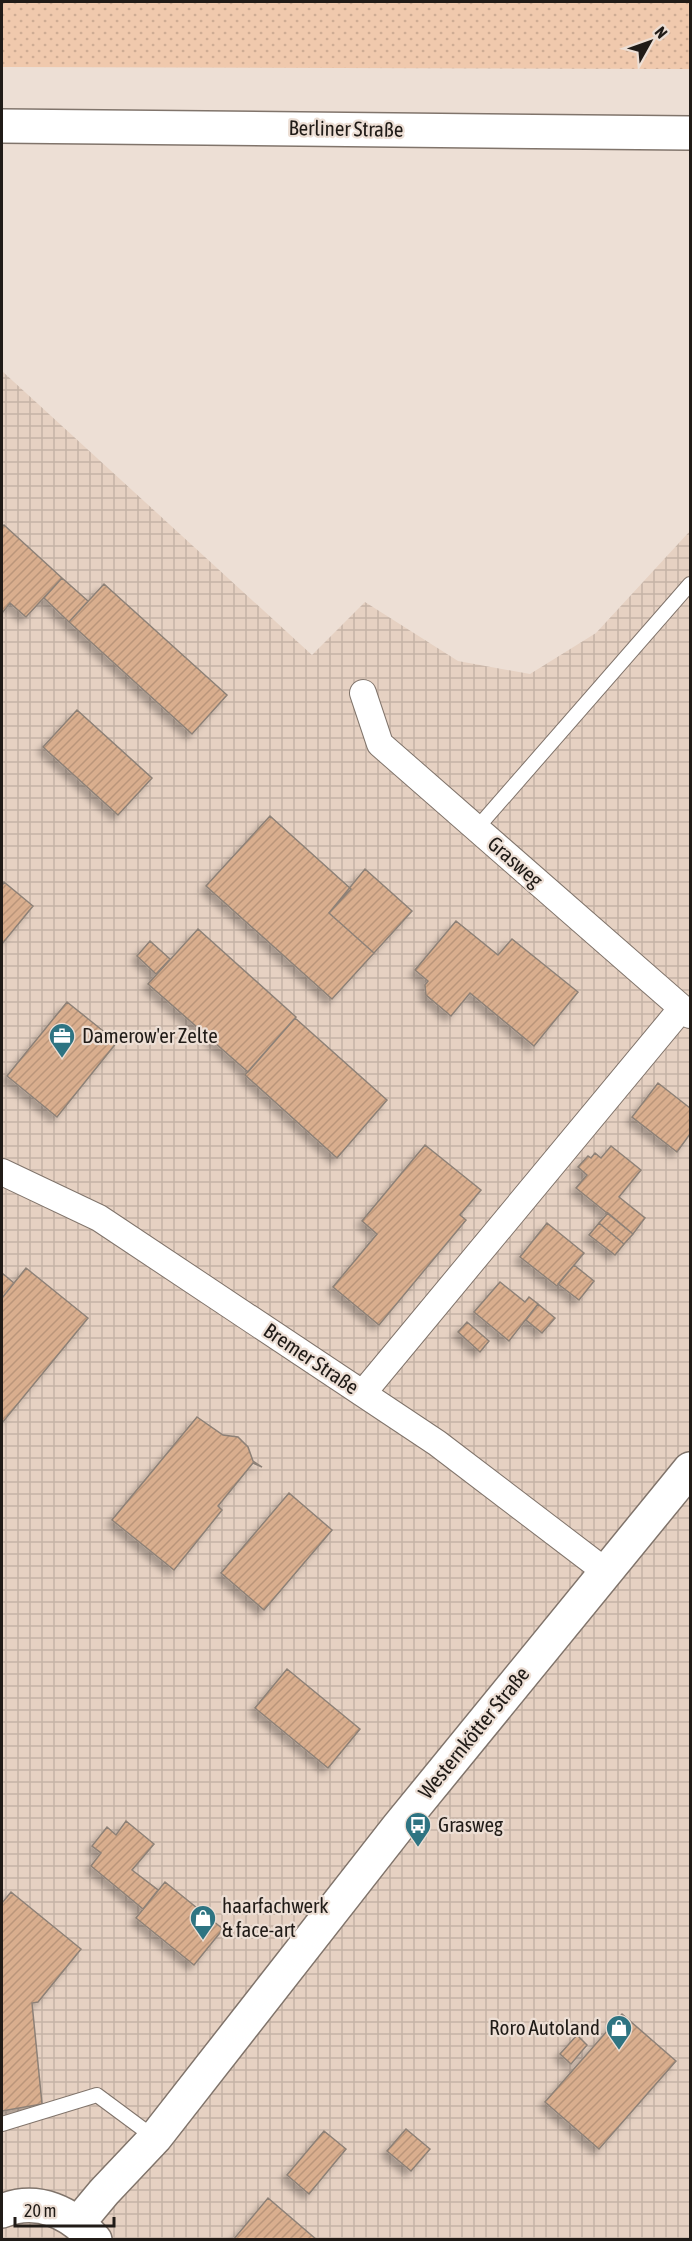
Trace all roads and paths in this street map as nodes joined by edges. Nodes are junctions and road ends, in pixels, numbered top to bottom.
1 (2, 126) edge
2 (690, 133) edge
3 (690, 584) edge
4 (363, 693) dead end
5 (477, 828) junction
6 (686, 1011) edge
7 (2, 1172) edge
8 (363, 1393) junction
9 (686, 1483) edge
10 (605, 1571) junction
11 (2, 2124) edge
12 (155, 2138) junction
13 (2, 2211) edge
14 (87, 2231) edge

1 - 2 street, Berliner Straße
3 - 5 lane
4 - 5 street, Grasweg
5 - 6 street, Grasweg
6 - 8 street
7 - 8 street, Bremer Straße
8 - 10 street, Bremer Straße
9 - 10 street, Westernkötter Straße
10 - 12 street, Westernkötter Straße
11 - 12 lane
12 - 14 street, Westernkötter Straße
13 - 14 street

